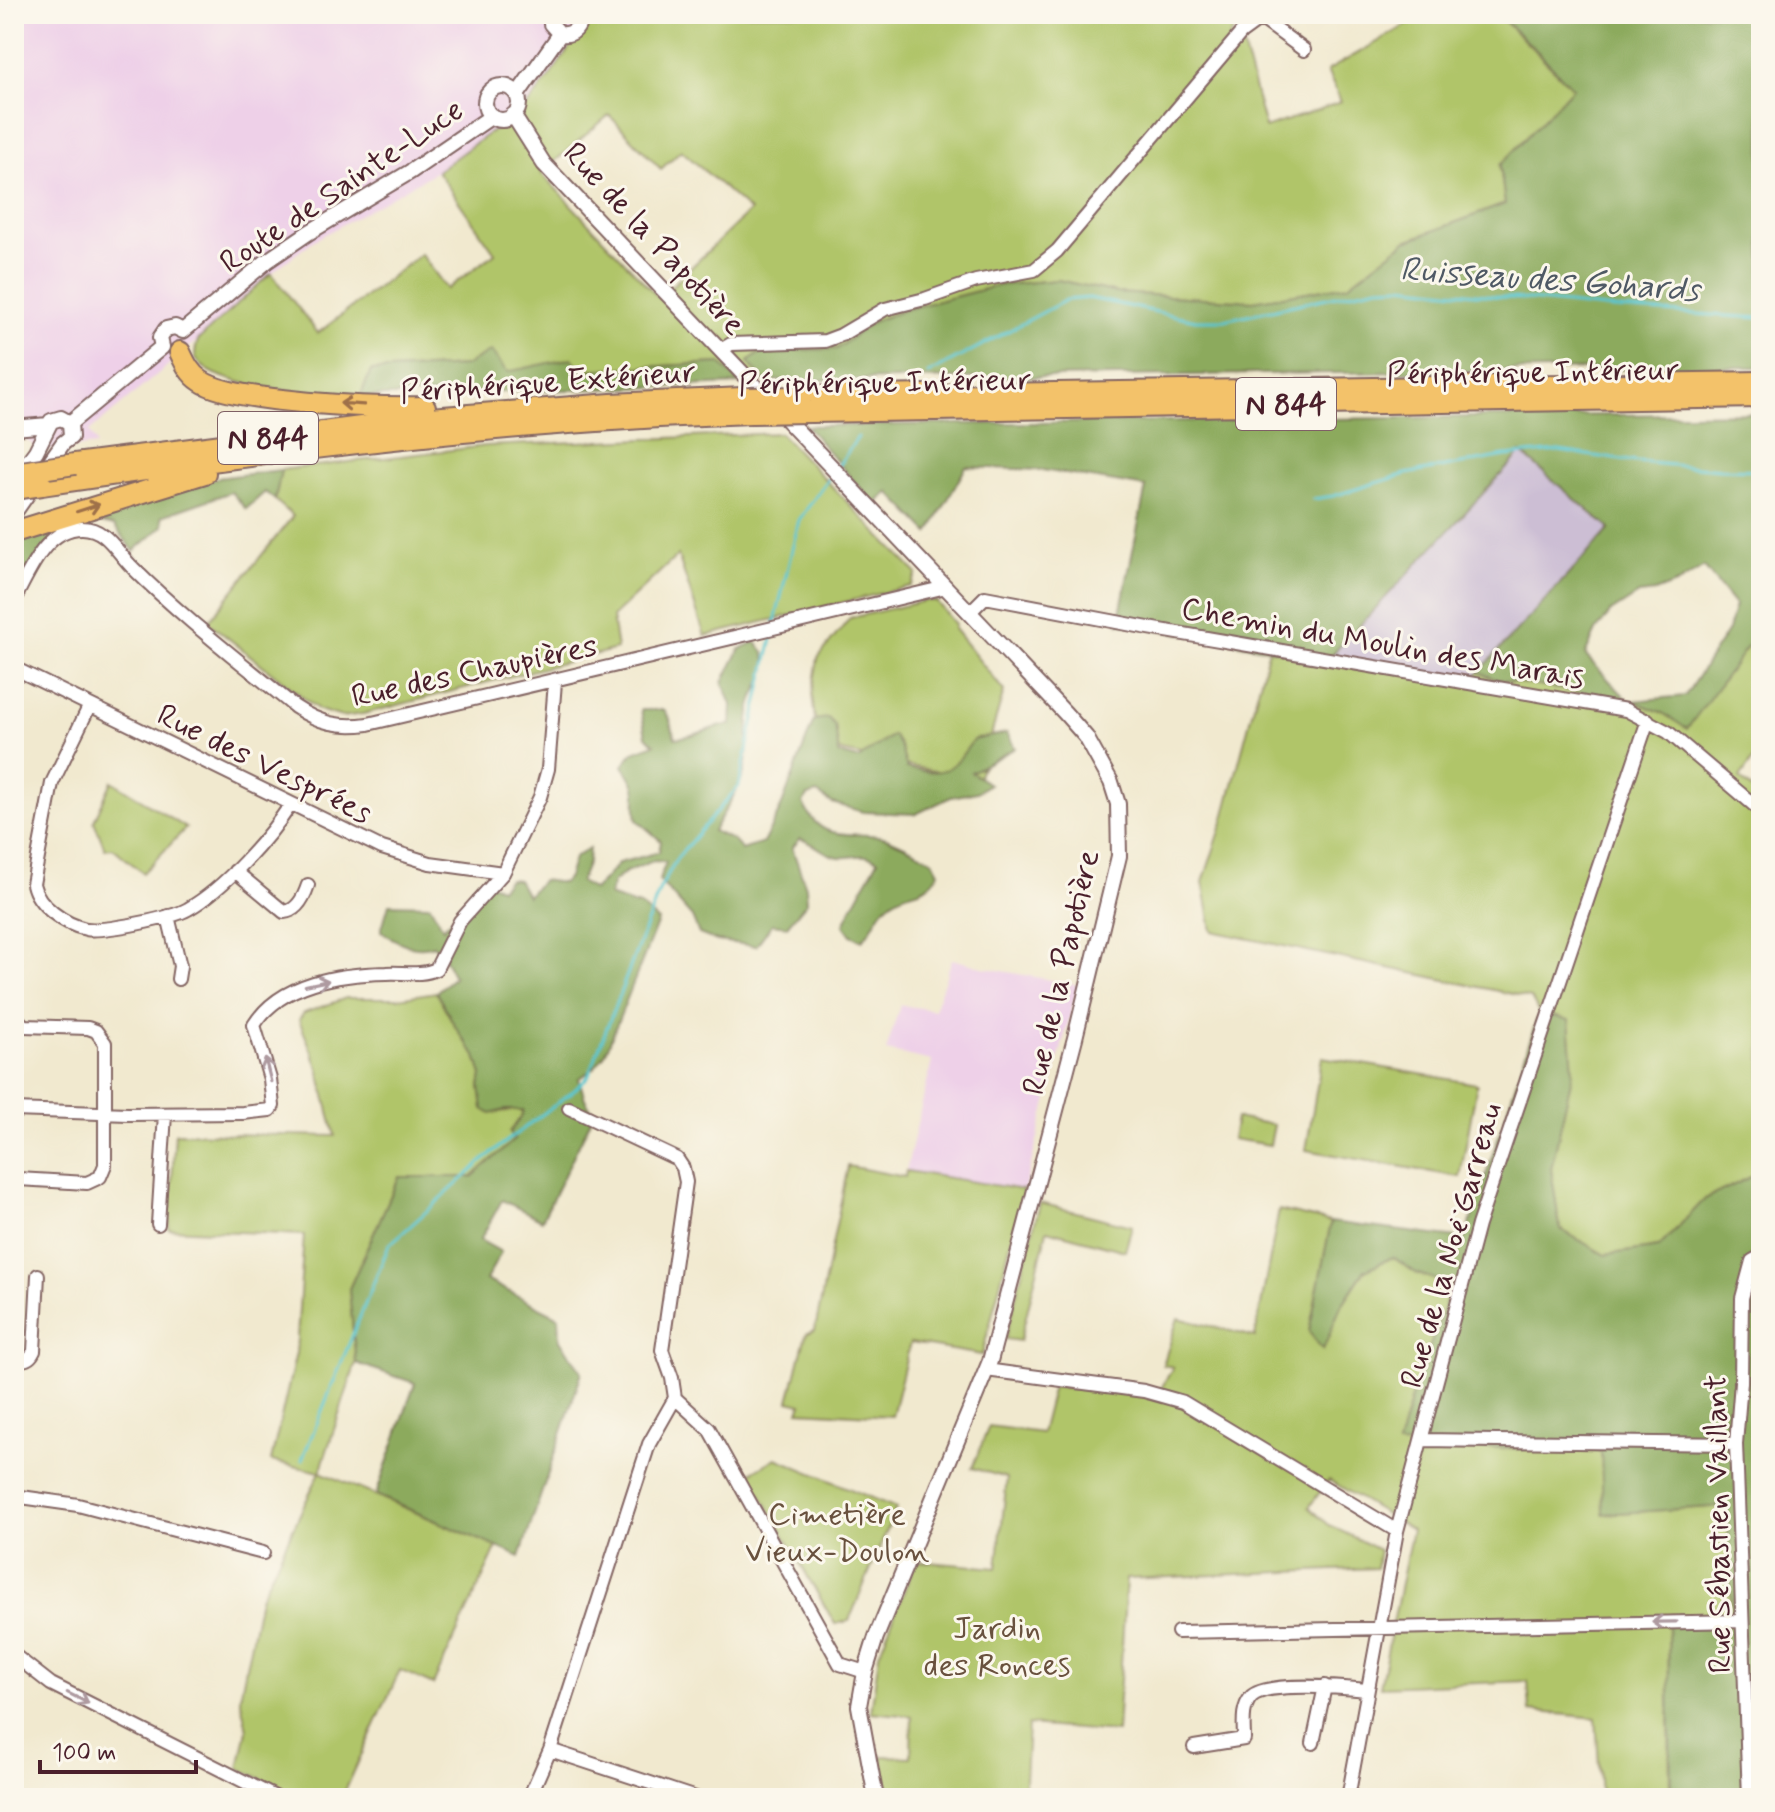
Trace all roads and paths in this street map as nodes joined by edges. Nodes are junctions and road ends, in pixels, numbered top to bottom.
1 (553, 14) edge
2 (578, 14) edge
3 (1264, 16) edge
4 (560, 34) junction
5 (1304, 50) dead end
6 (517, 95) junction
7 (513, 115) junction
8 (492, 116) junction
9 (183, 331) junction
10 (171, 349) junction
11 (721, 350) junction
12 (1761, 382) edge
13 (1761, 397) edge
14 (807, 404) junction
15 (747, 406) junction
16 (461, 415) junction
17 (70, 423) junction
18 (14, 428) edge
19 (48, 429) junction
20 (63, 443) junction
21 (256, 454) junction
22 (14, 473) edge
23 (14, 480) edge
24 (14, 489) edge
25 (14, 513) edge
26 (14, 532) edge
27 (946, 587) junction
28 (14, 600) edge
29 (970, 612) junction
30 (14, 668) edge
31 (555, 682) junction
32 (89, 707) junction
33 (1648, 720) junction
34 (291, 804) junction
35 (1761, 811) edge
36 (235, 871) junction
37 (503, 873) junction
38 (308, 885) dead end
39 (168, 916) junction
40 (178, 979) dead end
41 (14, 1016) edge
42 (569, 1108) dead end
43 (14, 1110) edge
44 (106, 1113) junction
45 (165, 1114) junction
46 (18, 1179) dead end
47 (158, 1224) dead end
48 (1761, 1256) edge
49 (38, 1275) dead end
50 (14, 1360) edge
51 (986, 1370) junction
52 (675, 1398) junction
53 (1421, 1440) junction
54 (1736, 1444) junction
55 (14, 1496) edge
56 (1397, 1531) junction
57 (263, 1553) dead end
58 (1742, 1621) junction
59 (1379, 1627) junction
60 (1178, 1632) dead end
61 (14, 1655) edge
62 (865, 1672) junction
63 (1325, 1686) junction
64 (1367, 1690) junction
65 (1313, 1743) dead end
66 (1194, 1747) dead end
67 (550, 1750) junction
68 (277, 1798) edge
69 (529, 1798) edge
70 (696, 1798) edge
71 (876, 1798) edge
72 (1348, 1798) edge
73 (1749, 1798) edge

1 - 4 street
2 - 4 street
3 - 5 street
3 - 11 street
4 - 6 street
6 - 7 street
6 - 8 street
7 - 8 street
7 - 11 street, Rue de la Papotière
8 - 9 street, Route de Sainte-Luce
9 - 10 street
9 - 10 street
16 -> 10 highway
10 - 17 street
11 - 27 street, Rue de la Papotière
12 - 14 highway, N 844
13 - 14 highway, Périphérique Intérieur / N 844
14 - 15 highway, Périphérique Intérieur / N 844, bridge
15 - 16 highway, Périphérique Extérieur / N 844
15 - 21 highway, Périphérique Intérieur / N 844
16 - 22 highway, Périphérique Extérieur / N 844, bridge
17 - 19 street
17 - 20 street
18 - 19 street
19 - 20 street
19 - 23 street
20 - 25 street
21 - 24 highway, Périphérique Intérieur / N 844, bridge
26 -> 21 highway
27 - 29 street, Rue de la Papotière
27 - 31 street, Rue des Chaupières
28 - 31 street, Rue des Chaupières
29 - 33 street, Chemin du Moulin des Marais
29 - 51 street, Rue de la Papotière
30 - 32 street, Rue des Vesprées
31 - 37 street
32 - 34 street, Rue des Vesprées
32 - 39 street
33 - 35 street, Chemin du Moulin des Marais
33 - 53 street, Rue de la Noë Garreau
34 - 36 street
34 - 37 street, Rue des Vesprées
36 - 38 street
36 - 39 street
45 -> 37 street
39 - 40 street
41 - 44 street
42 - 52 street
43 - 44 street
44 - 45 street
44 - 46 street
45 - 47 street
48 - 54 street, Rue Sébastien Vaillant
49 - 50 street
51 - 56 street
51 - 62 street, Rue de la Papotière
52 - 62 street
52 - 67 street
53 - 54 street
53 - 56 street, Rue de la Noë Garreau
54 - 58 street, Rue Sébastien Vaillant
55 - 57 street
56 - 59 street, Rue de la Noë Garreau
58 -> 59 street
58 - 73 street, Rue Sébastien Vaillant
59 - 60 street
59 - 64 street, Rue de la Noë Garreau
61 -> 68 street
62 - 71 street, Rue de la Papotière
63 - 64 street
63 - 65 street
63 - 66 street
64 - 72 street, Rue de la Noë Garreau
67 - 69 street
67 - 70 street

